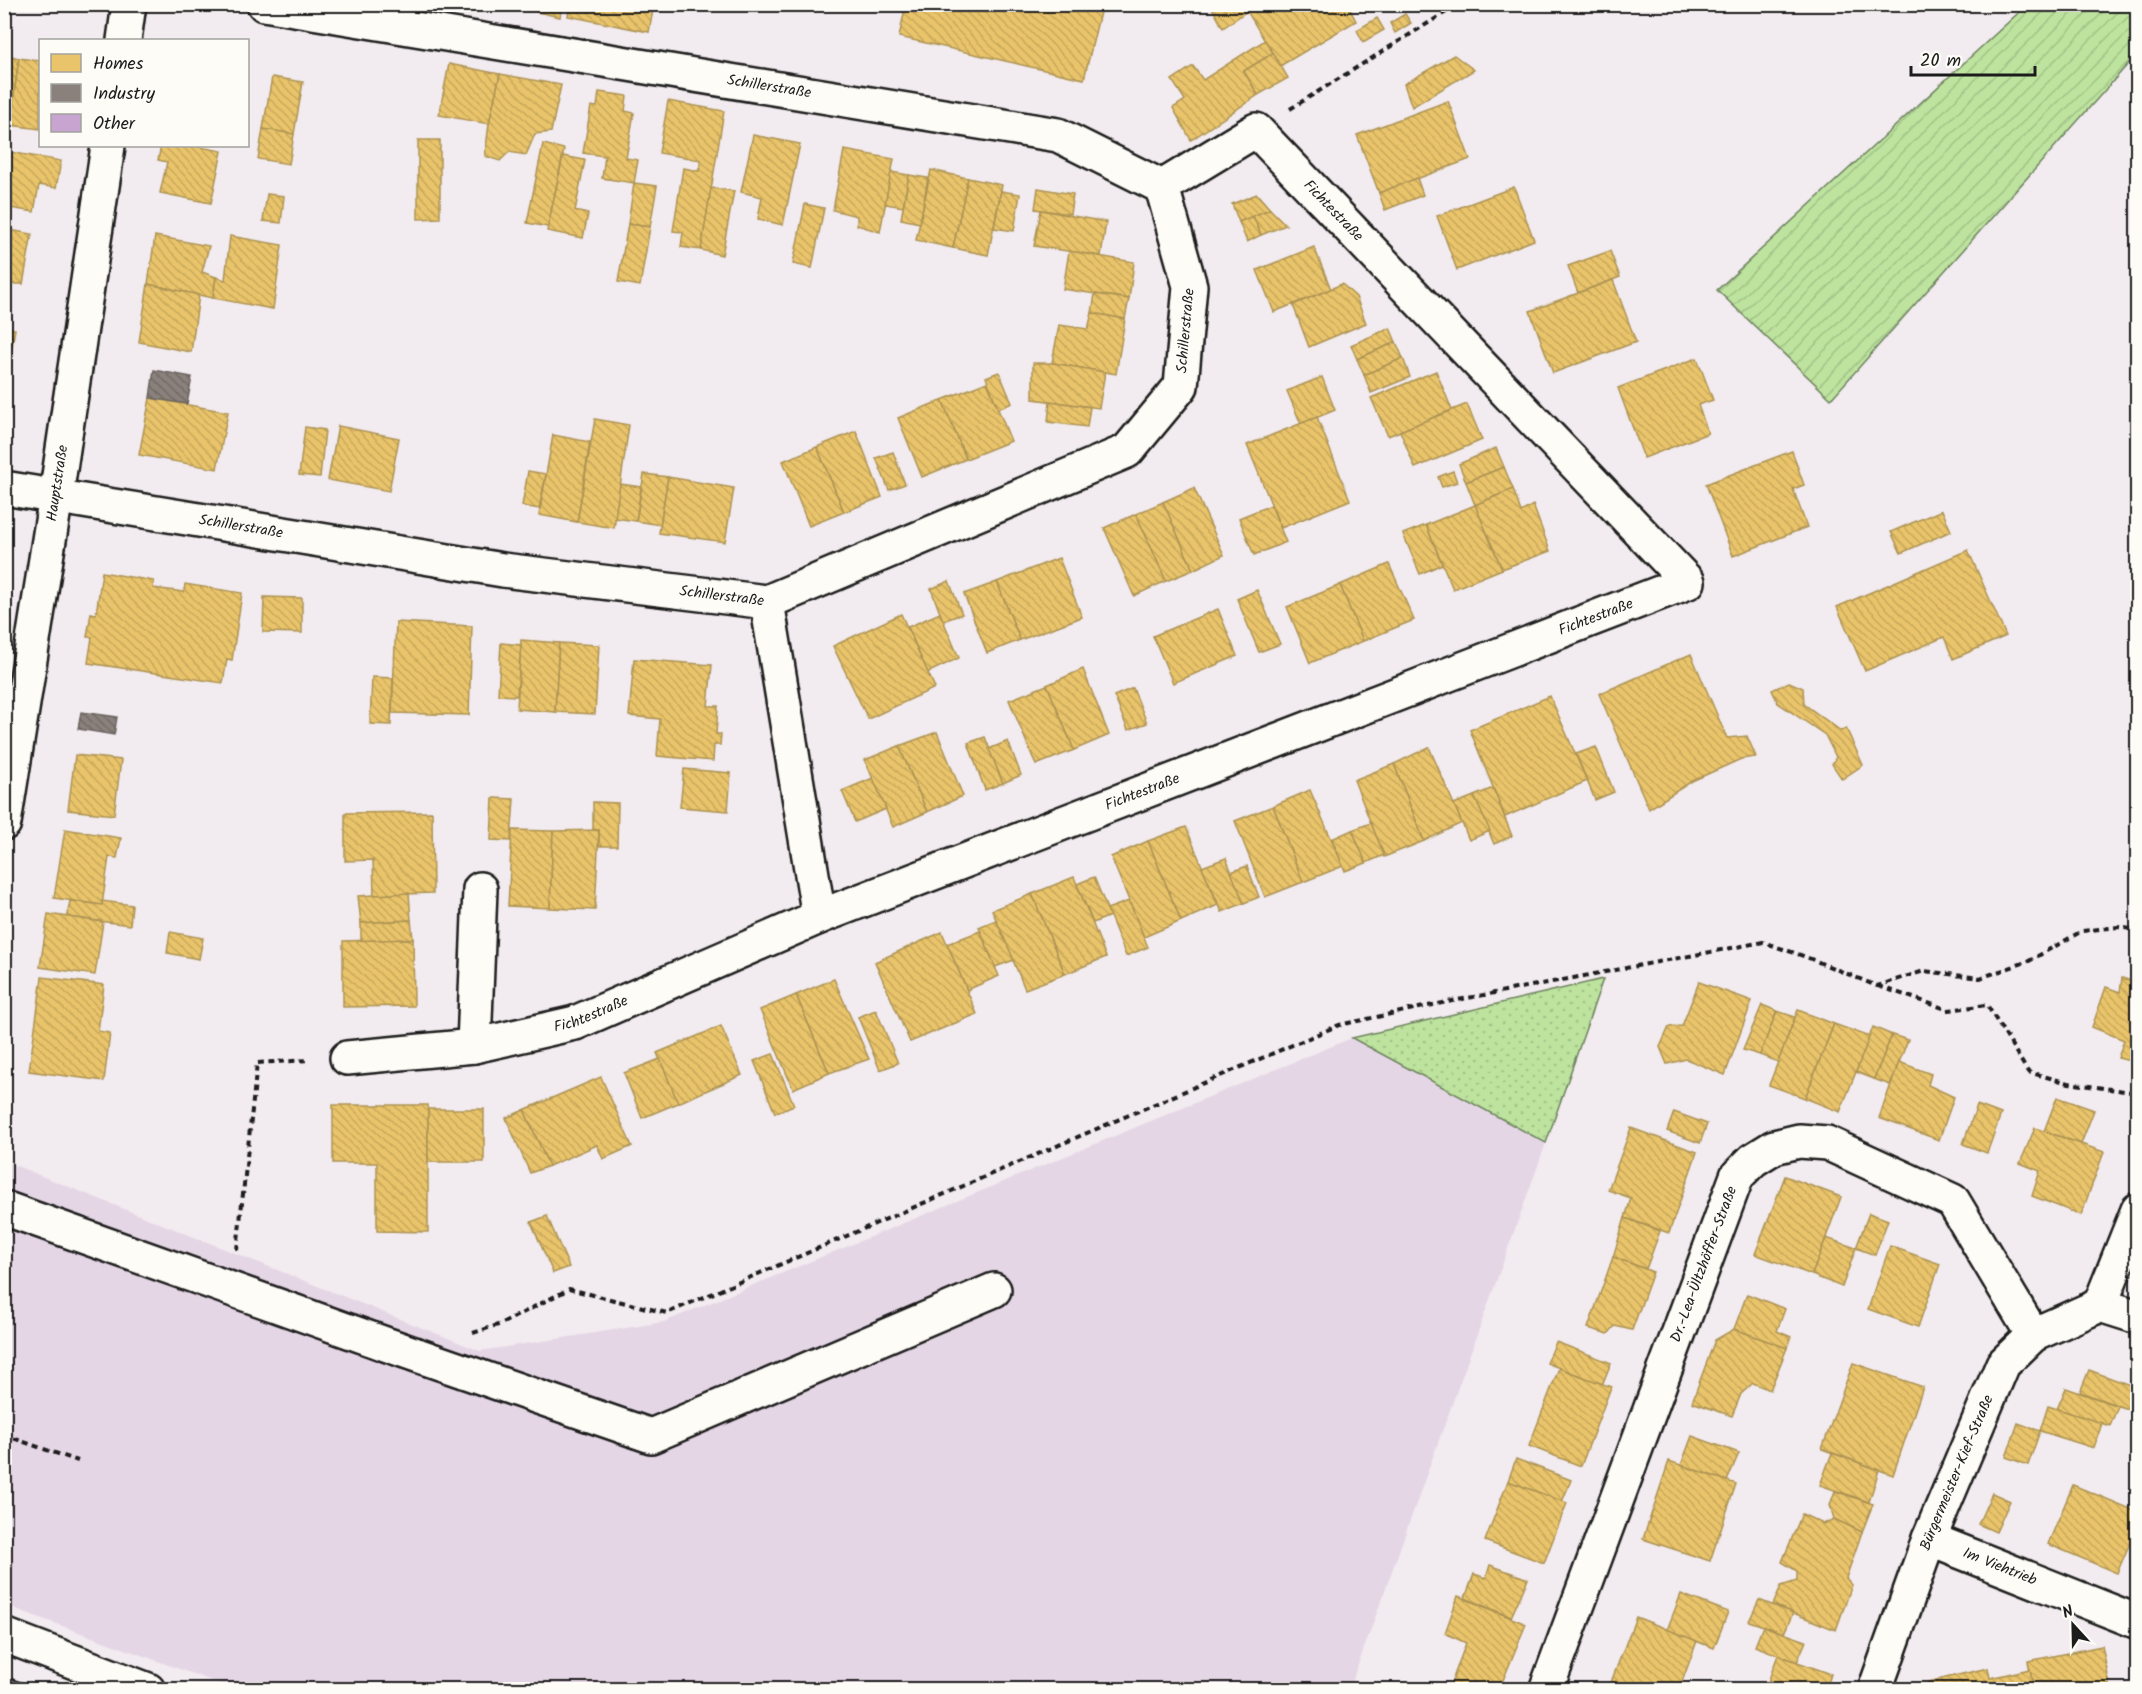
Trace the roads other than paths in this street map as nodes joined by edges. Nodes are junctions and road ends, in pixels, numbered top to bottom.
1 (129, 4) edge
2 (264, 4) edge
3 (124, 39) edge
4 (108, 147) edge
5 (1162, 187) junction
6 (4, 488) edge
7 (56, 496) junction
8 (766, 602) junction
9 (4, 823) edge
10 (480, 889) dead end
11 (819, 917) junction
12 (474, 1046) junction
13 (347, 1058) road end
14 (4, 1208) edge
15 (2138, 1210) edge
16 (994, 1290) dead end
17 (2100, 1305) junction
18 (2138, 1317) edge
19 (2033, 1335) junction
20 (1929, 1539) junction
21 (2138, 1622) edge
22 (4, 1635) edge
23 (148, 1689) edge
24 (1546, 1689) edge
25 (1876, 1689) edge

1 - 3 street
2 - 5 street, Schillerstraße
4 - 7 street, Hauptstraße
5 - 8 street, Schillerstraße
5 - 11 street, Fichtestraße
6 - 7 street, Schillerstraße
7 - 8 street, Schillerstraße
7 - 9 street, Hauptstraße
8 - 11 street
10 - 12 street
11 - 12 street, Fichtestraße
12 - 13 street, Fichtestraße
14 - 16 street
15 - 17 street
17 - 18 street
17 - 19 street, Bürgermeister-Kief-Straße
19 - 20 street, Bürgermeister-Kief-Straße
19 - 24 street, Dr.-Lea-Ültzhöffer-Straße
20 - 21 street, Im Viehtrieb
20 - 25 street, Bürgermeister-Kief-Straße
22 - 23 street

